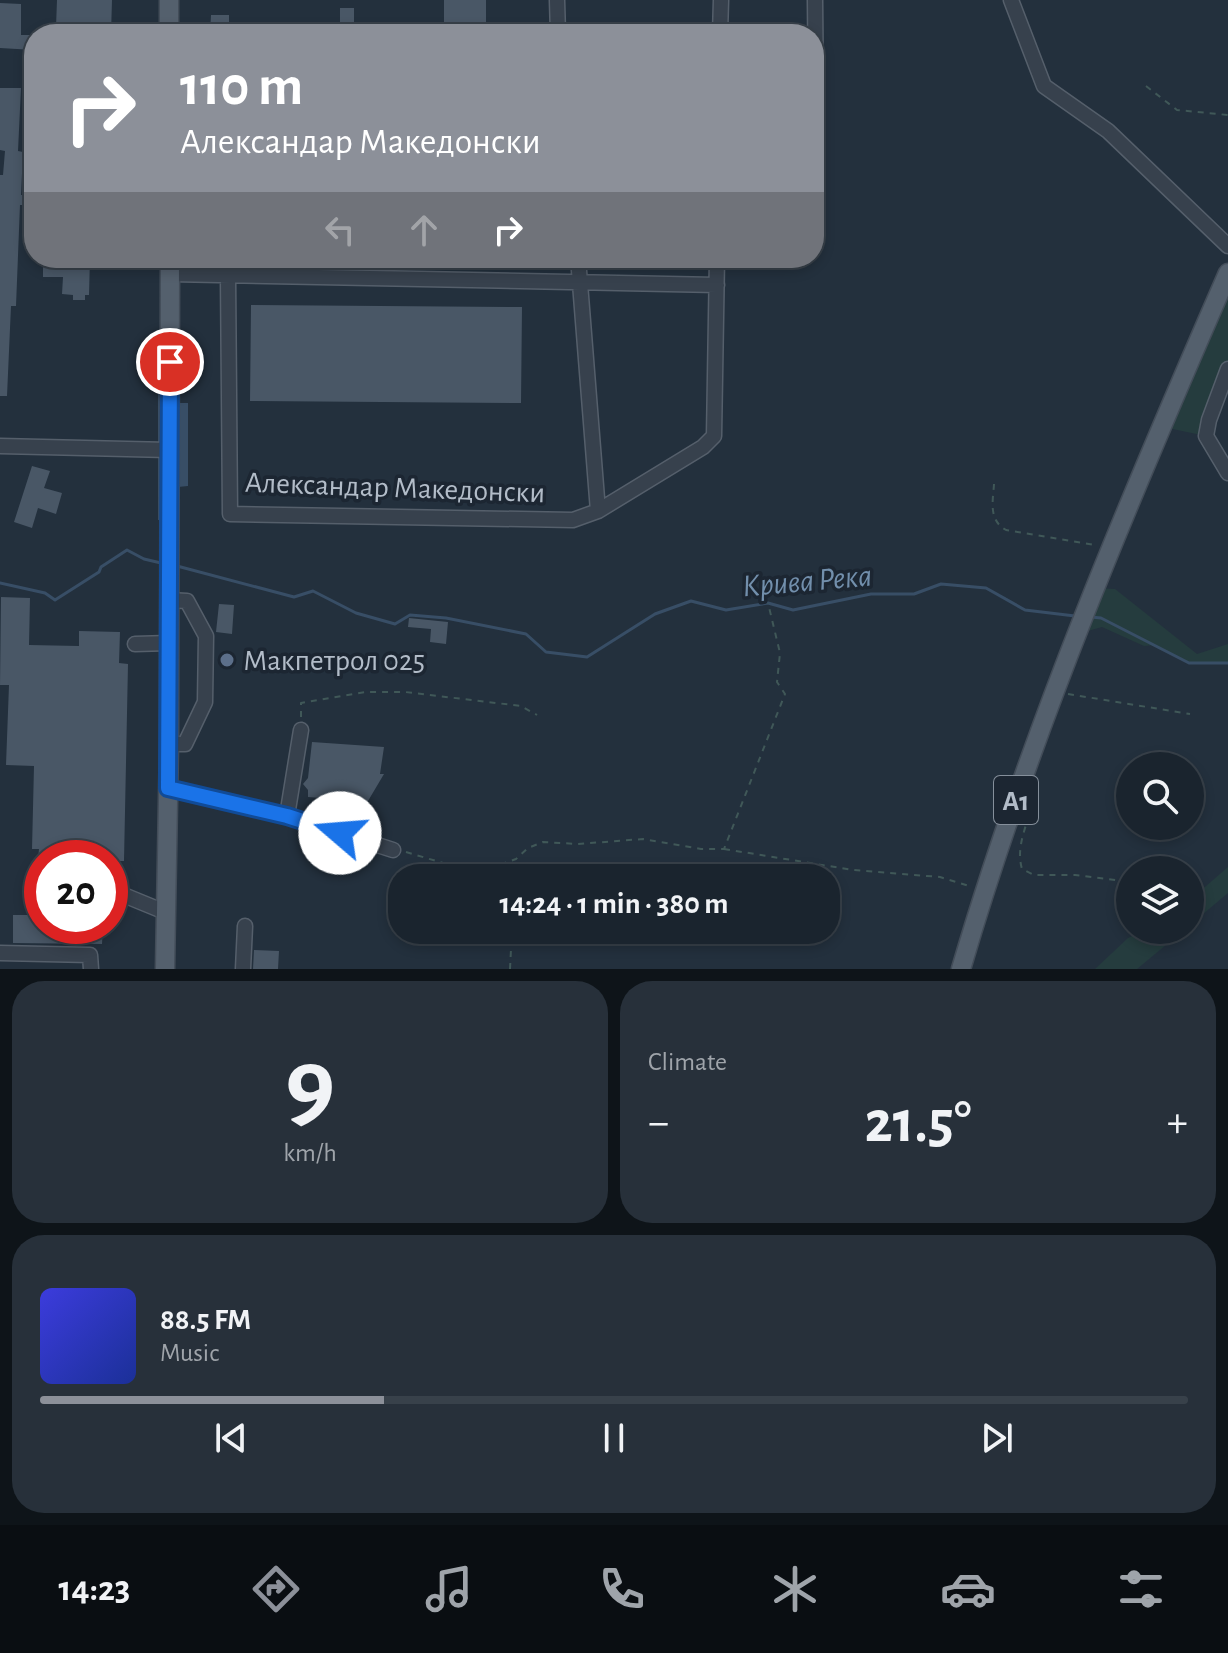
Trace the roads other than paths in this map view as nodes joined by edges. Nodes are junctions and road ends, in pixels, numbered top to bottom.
1 (169, 0) edge
2 (557, 0) edge
3 (721, 0) edge
4 (815, 0) edge
5 (1011, 0) edge
6 (169, 24) edge
7 (558, 24) edge
8 (720, 24) edge
9 (815, 24) edge
10 (1228, 246) edge
11 (170, 268) edge
12 (182, 268) edge
13 (579, 268) edge
14 (717, 268) edge
15 (1228, 273) edge
16 (228, 276) junction
17 (580, 282) junction
18 (717, 285) junction
19 (1228, 369) edge
20 (0, 446) edge
21 (169, 450) junction
22 (1228, 473) edge
23 (598, 511) junction
24 (169, 600) junction
25 (169, 643) junction
26 (135, 644) dead end
27 (301, 730) road end
28 (169, 744) junction
29 (168, 788) junction
30 (287, 816) junction
31 (393, 850) road end
32 (128, 897) edge
33 (165, 912) junction
34 (245, 926) dead end
35 (0, 953) edge
36 (91, 969) edge
37 (165, 969) edge
38 (243, 969) edge
39 (961, 969) edge

1 - 6 main road
2 - 7 lane
3 - 8 lane
4 - 9 lane
5 - 10 lane
11 - 21 main road
12 - 16 lane
13 - 17 lane
14 - 18 lane, Александар Македонски
15 - 39 main road, A1
16 - 17 lane
16 - 23 lane, Александар Македонски
17 - 18 lane
17 - 23 lane
18 - 23 lane, Александар Македонски
19 - 22 lane
20 - 21 lane
21 - 24 main road
24 - 25 main road
24 - 28 lane
25 - 26 lane
25 - 28 main road
27 - 30 lane
28 - 29 main road
29 - 30 lane
29 - 33 main road
30 - 31 lane
32 - 33 lane
33 - 37 main road
34 - 38 lane
35 - 36 lane

